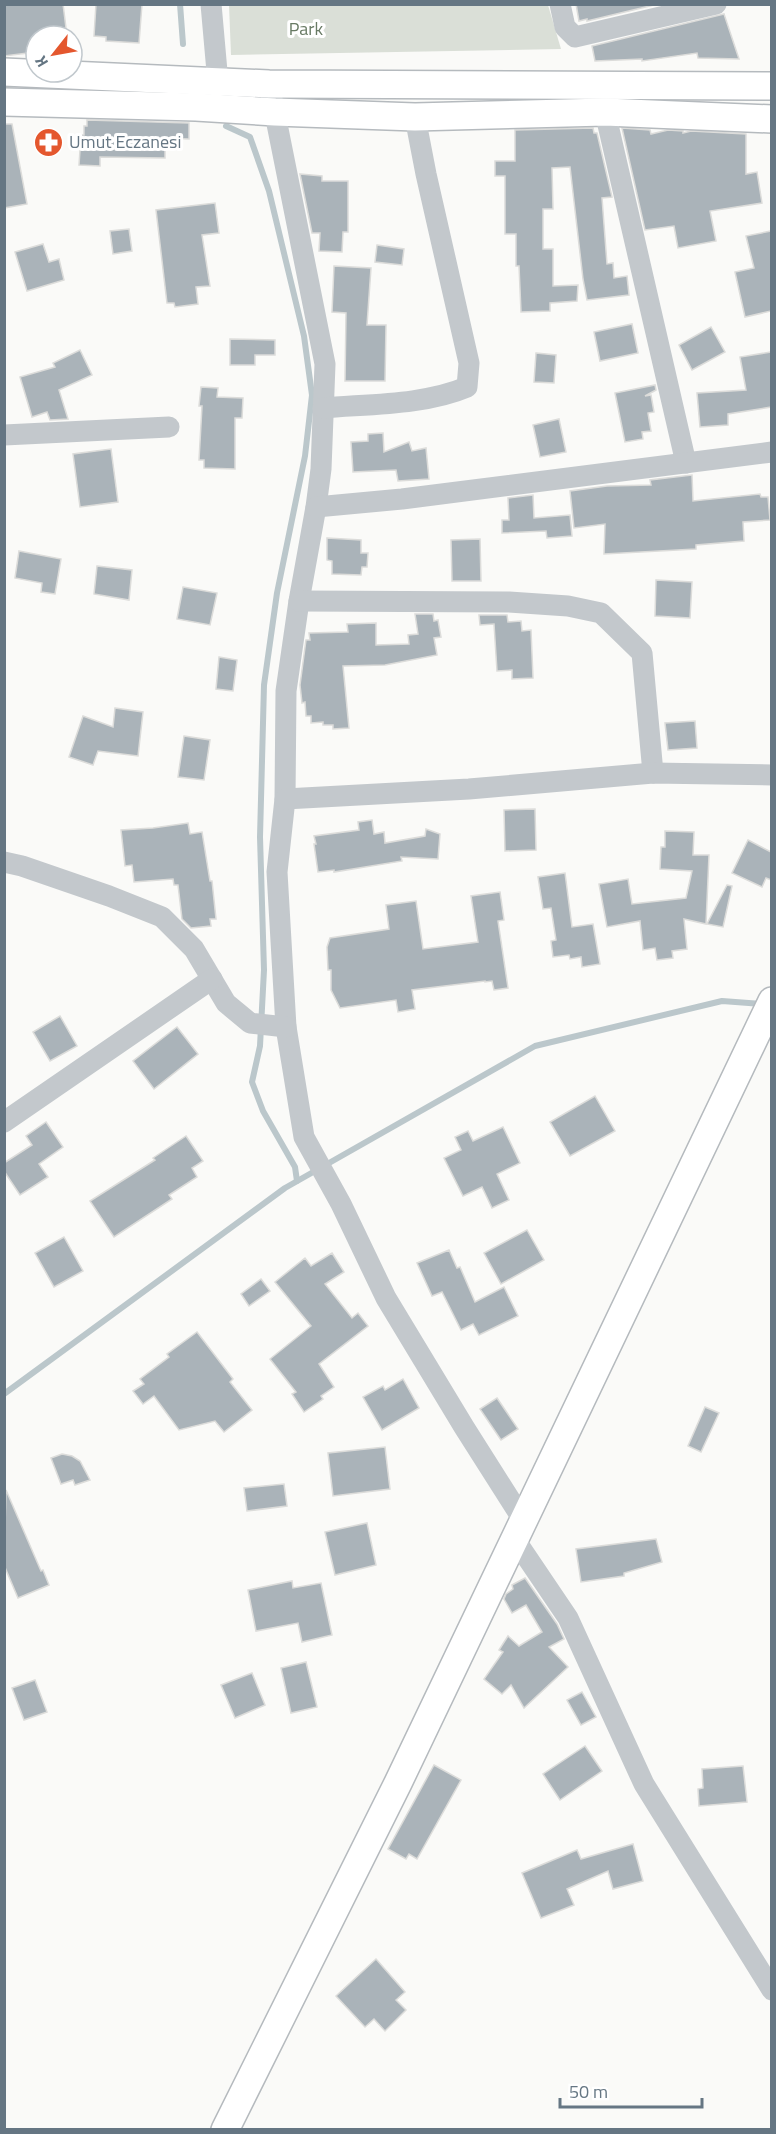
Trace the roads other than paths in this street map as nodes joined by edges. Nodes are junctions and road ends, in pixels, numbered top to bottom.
1 (212, 4) edge
2 (560, 4) edge
3 (717, 4) edge
4 (4, 72) edge
5 (218, 83) junction
6 (269, 84) junction
7 (771, 86) edge
8 (4, 102) edge
9 (274, 112) junction
10 (605, 112) junction
11 (415, 117) junction
12 (771, 119) edge
13 (323, 408) junction
14 (169, 427) dead end
15 (4, 435) edge
16 (771, 452) edge
17 (686, 463) junction
18 (316, 507) junction
19 (299, 601) junction
20 (652, 773) junction
21 (771, 775) edge
22 (285, 798) junction
23 (4, 862) edge
24 (212, 979) junction
25 (771, 1001) edge
26 (279, 1026) junction
27 (4, 1122) edge
28 (519, 1529) junction
29 (771, 1987) edge
30 (225, 2130) edge

1 - 5 street
2 - 3 street
4 - 5 main road
5 - 6 main road
6 - 7 main road
6 - 9 street
8 - 9 main road
9 - 11 main road
9 - 13 street
10 - 11 main road
10 - 12 main road
10 - 17 street
11 - 13 street
13 - 18 street
14 - 15 street
16 - 17 street
17 - 18 street
18 - 19 street
19 - 20 street
19 - 22 street
20 - 21 street
20 - 22 street
22 - 26 street
23 - 24 street
24 - 26 street
24 - 27 street
25 - 28 main road
26 - 28 street
28 - 29 street
28 - 30 main road

